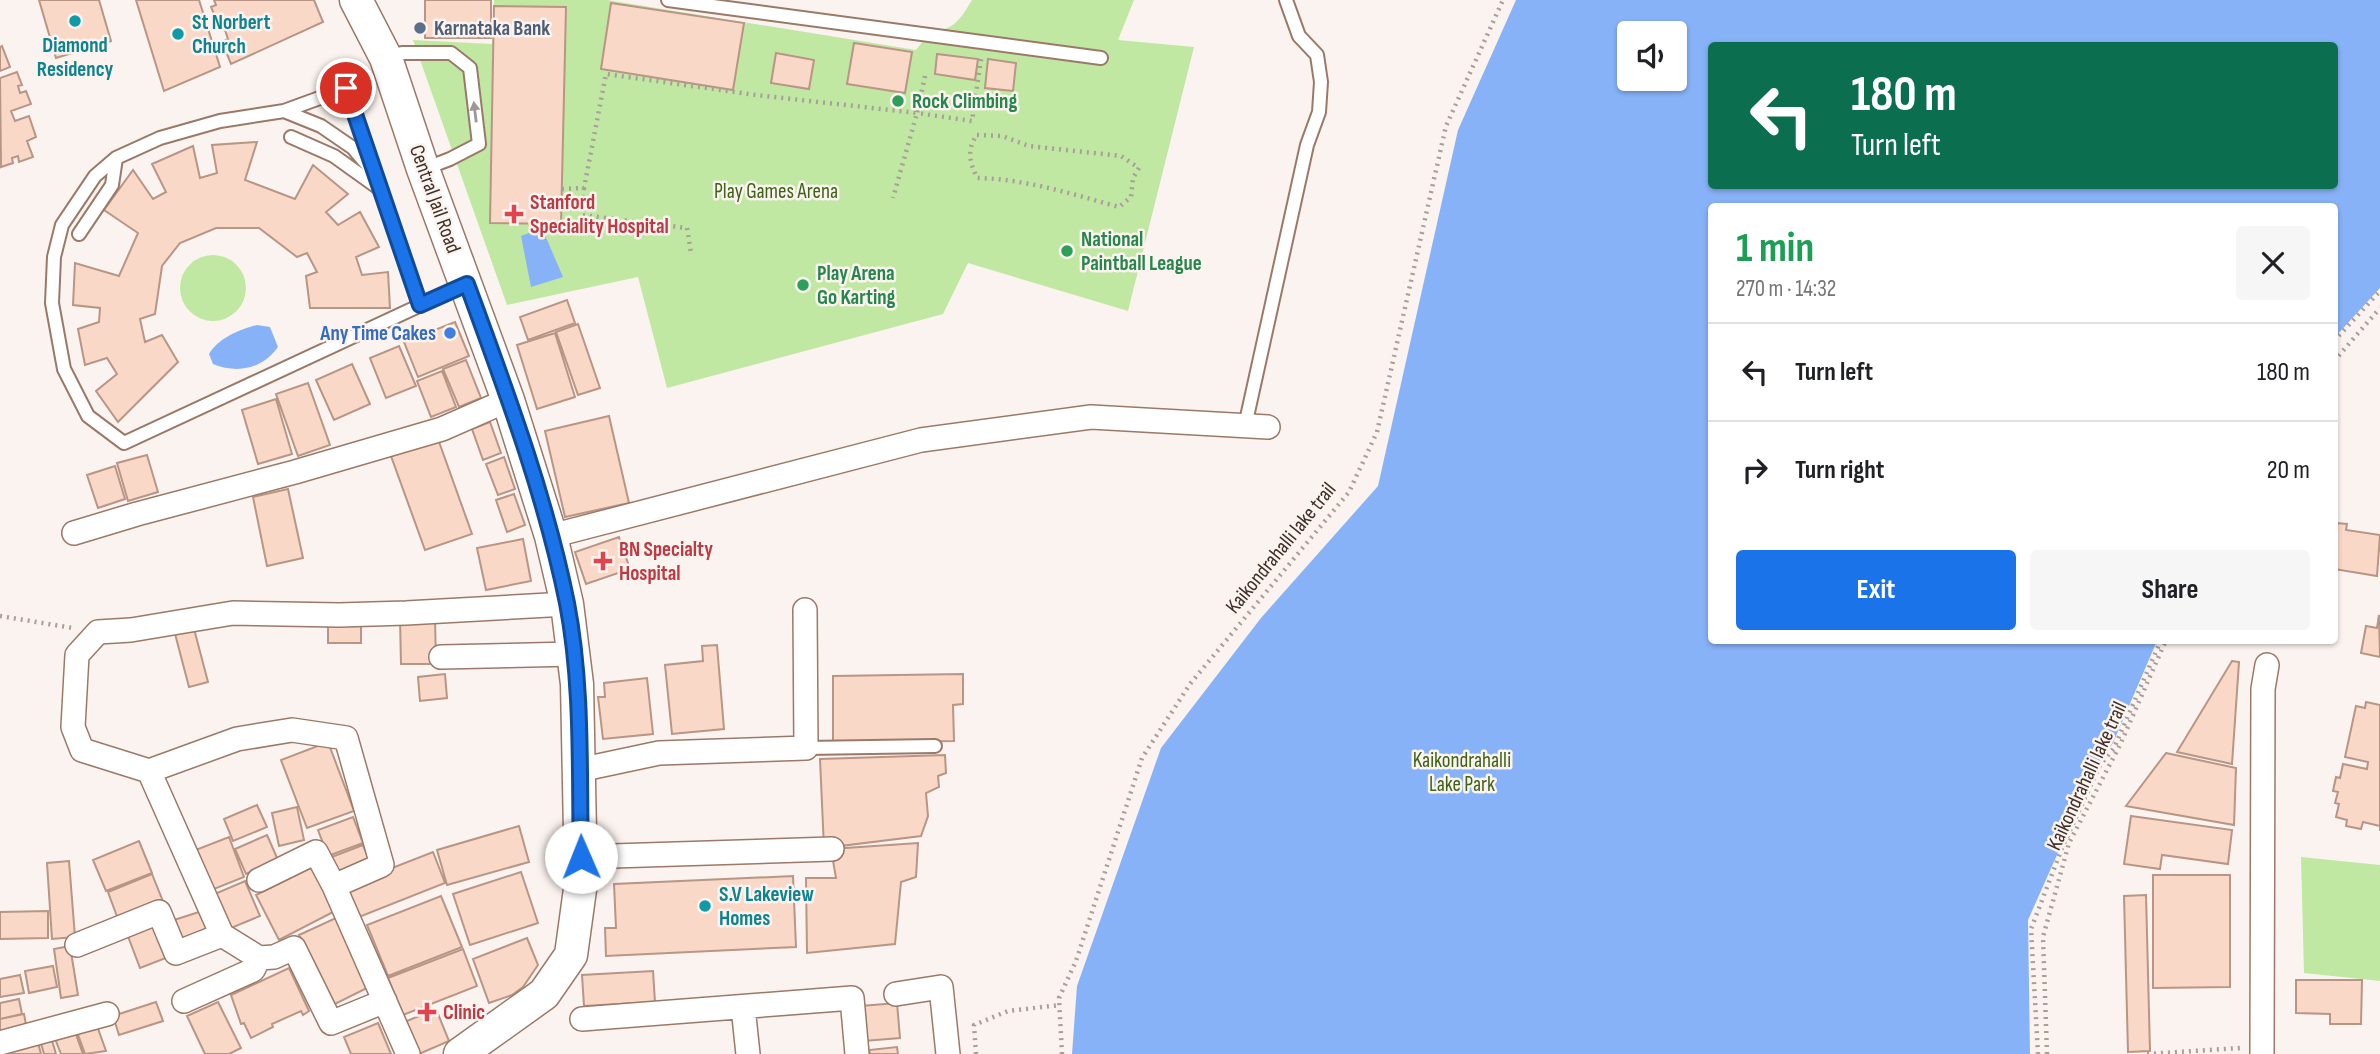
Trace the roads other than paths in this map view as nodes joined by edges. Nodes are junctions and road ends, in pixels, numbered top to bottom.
1 (356, 0) edge
2 (667, 0) edge
3 (1286, 0) edge
4 (386, 58) junction
5 (1101, 58) dead end
6 (284, 111) junction
7 (291, 137) dead end
8 (116, 158) junction
9 (423, 169) junction
10 (374, 174) junction
11 (380, 190) junction
12 (79, 234) dead end
13 (467, 284) junction
14 (420, 305) junction
15 (508, 400) junction
16 (1245, 426) junction
17 (1268, 428) dead end
18 (74, 533) dead end
19 (551, 536) junction
20 (567, 604) junction
21 (805, 610) dead end
22 (574, 654) junction
23 (441, 657) dead end
24 (2267, 665) dead end
25 (935, 747) dead end
26 (806, 748) junction
27 (579, 770) junction
28 (149, 771) junction
29 (832, 849) dead end
30 (581, 857) junction
31 (259, 880) dead end
32 (334, 886) junction
33 (222, 935) junction
34 (77, 945) dead end
35 (259, 957) junction
36 (896, 995) dead end
37 (184, 1001) dead end
38 (385, 1001) junction
39 (743, 1007) junction
40 (107, 1014) dead end
41 (582, 1019) dead end
42 (0, 1043) edge
43 (2262, 1050) edge
44 (408, 1054) edge
45 (460, 1054) edge
46 (748, 1054) edge
47 (857, 1054) edge
48 (948, 1054) edge

1 - 4 main road, Central Jail Road
2 - 5 lane
3 - 16 lane
4 - 9 main road, Central Jail Road
9 -> 4 lane
6 - 8 lane
6 - 10 lane
6 - 10 lane
7 - 11 lane
8 - 12 lane
8 - 14 lane
9 - 13 main road, Central Jail Road
10 - 11 lane
11 - 14 lane
13 - 14 lane
13 - 15 main road, Central Jail Road
15 - 18 street
15 - 19 main road, Central Jail Road
16 - 17 street
16 - 19 street
19 - 20 main road, Central Jail Road
20 - 22 main road, Central Jail Road
20 - 28 street
21 - 26 street
22 - 23 street
22 - 27 main road, Central Jail Road
24 - 43 street
25 - 26 lane
26 - 27 street
27 - 30 main road, Central Jail Road
28 - 32 street
28 - 33 street
29 - 30 street
30 - 45 main road, Central Jail Road
31 - 32 street
32 - 38 street
33 - 34 street
33 - 35 street
35 - 37 street
35 - 38 street
36 - 48 street
38 - 44 street
39 - 41 street
39 - 46 street
39 - 47 street
40 - 42 street

